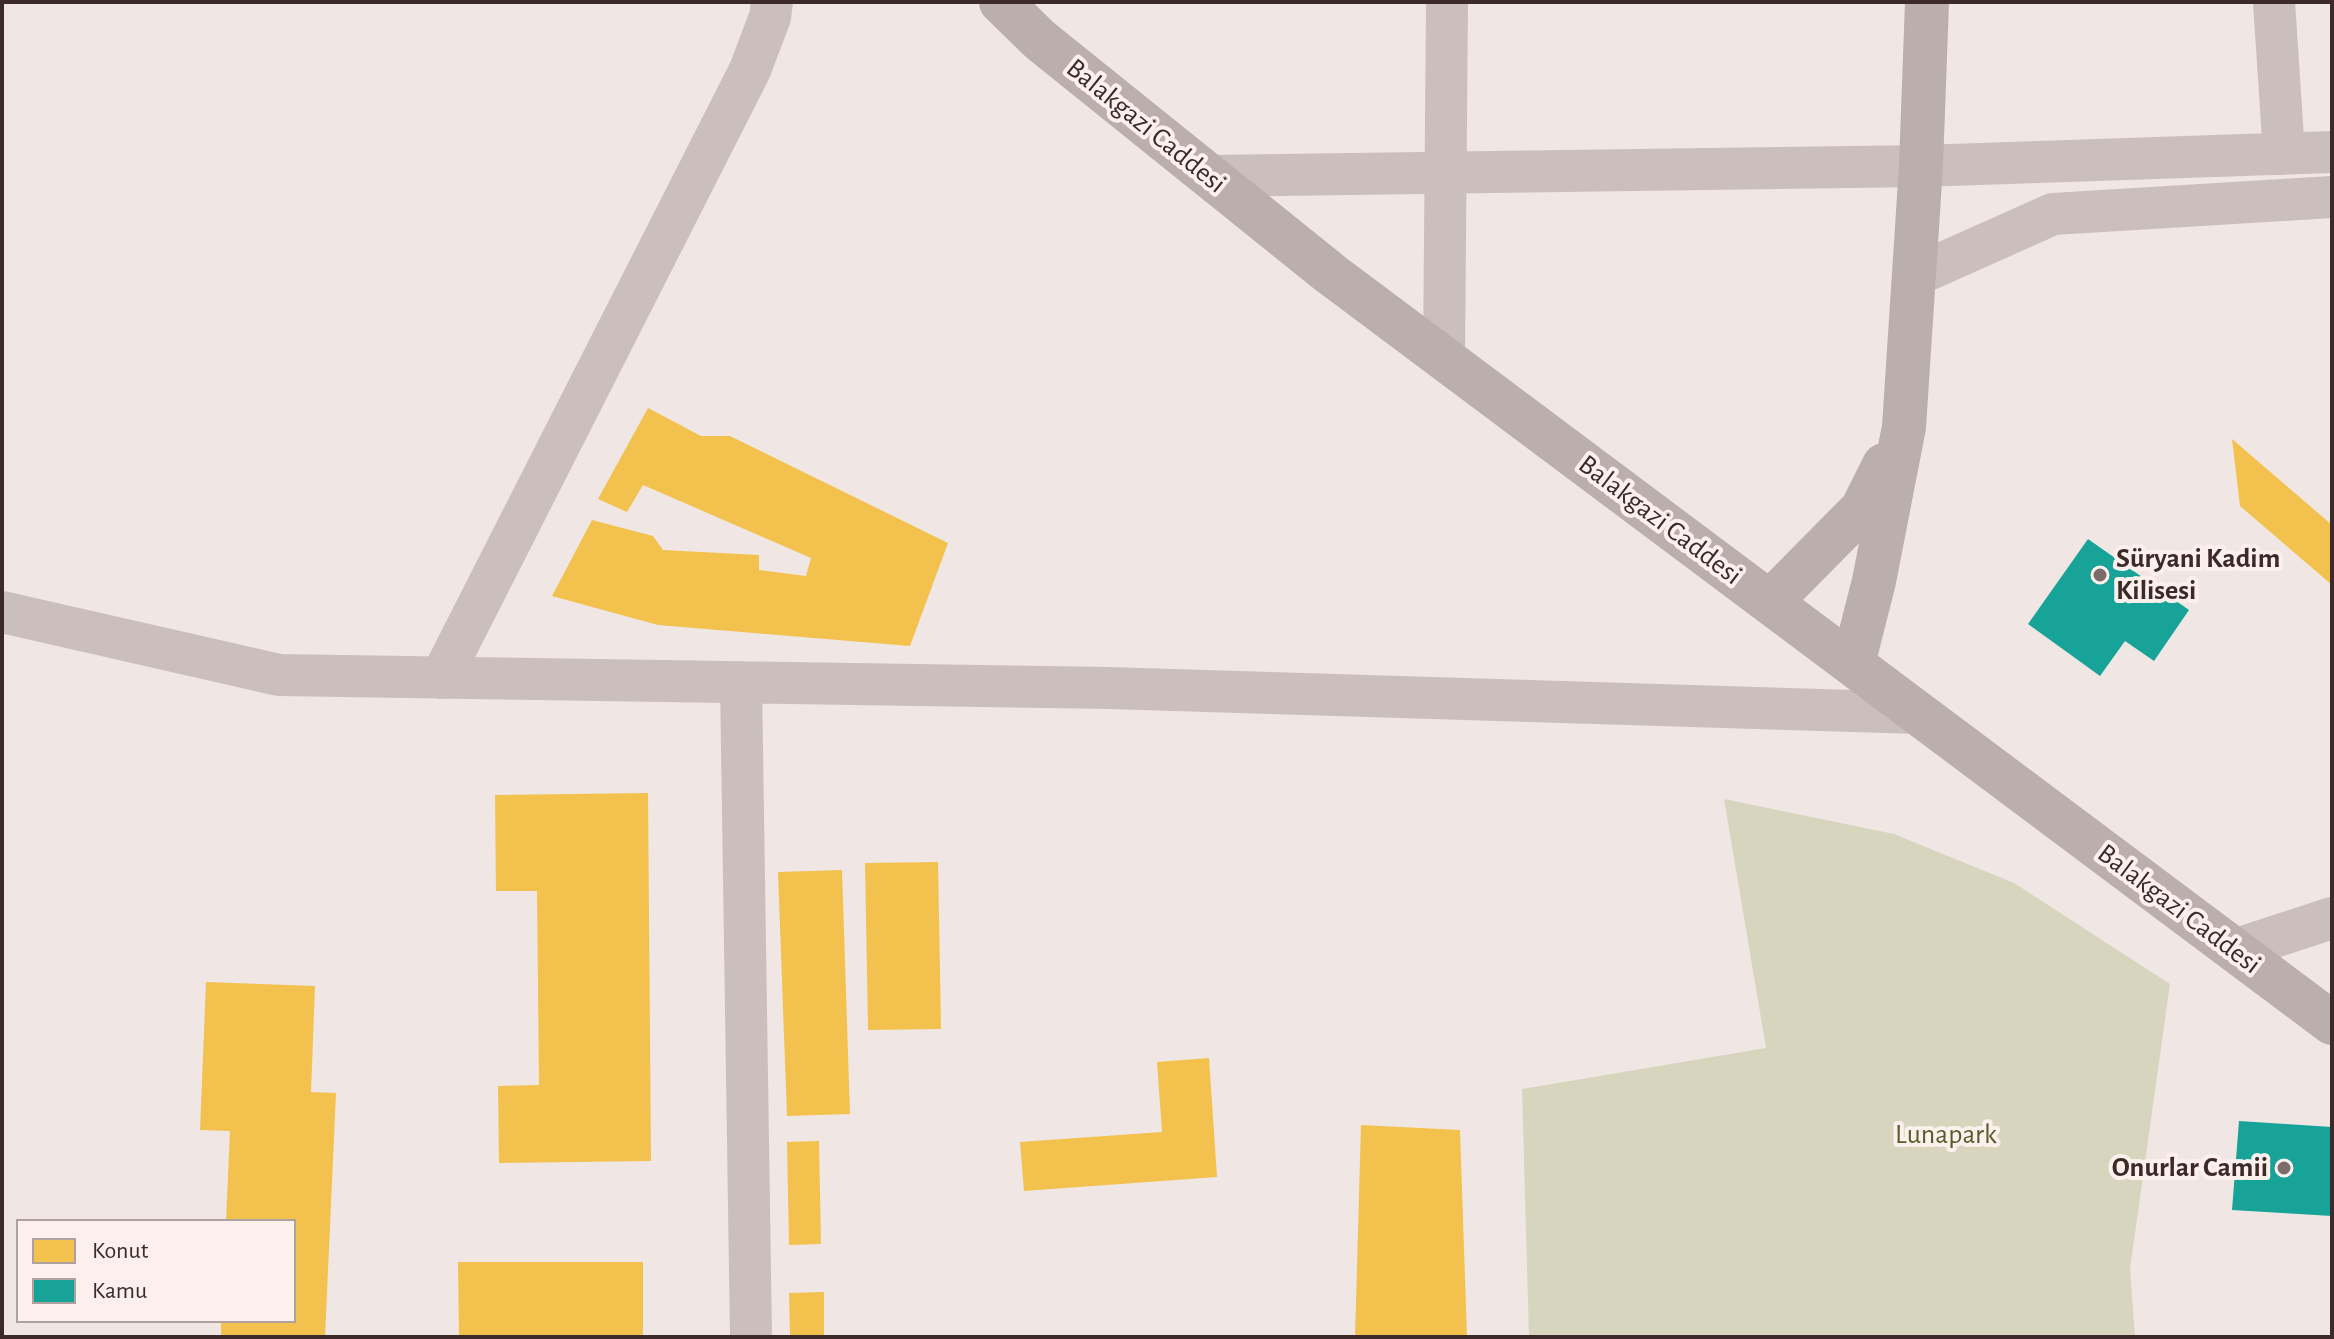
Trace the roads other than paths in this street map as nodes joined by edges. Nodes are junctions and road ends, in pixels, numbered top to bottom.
1 (772, 2) edge
2 (1001, 2) edge
3 (1447, 2) edge
4 (1927, 2) edge
5 (2274, 2) edge
6 (2332, 152) edge
7 (2284, 154) junction
8 (1921, 166) junction
9 (1445, 172) junction
10 (1208, 176) junction
11 (2332, 197) edge
12 (1914, 276) junction
13 (1444, 358) junction
14 (1904, 427) junction
15 (1770, 602) junction
16 (2, 612) edge
17 (1853, 664) junction
18 (441, 678) junction
19 (741, 682) junction
20 (1918, 713) junction
21 (2332, 918) edge
22 (2234, 950) junction
23 (2332, 1023) edge
24 (751, 1337) edge

1 - 18 street
2 - 10 main road, Balakgazi Caddesi
3 - 9 street
4 - 8 main road
5 - 7 street
6 - 7 street
7 - 8 street
8 - 9 street
8 - 12 main road
9 - 10 street
9 - 13 street
10 - 13 main road, Balakgazi Caddesi
11 - 12 street
12 - 14 main road
13 - 15 main road, Balakgazi Caddesi
14 - 15 main road
14 - 17 main road
15 - 17 main road, Balakgazi Caddesi
16 - 18 street
17 - 20 main road, Balakgazi Caddesi
18 - 19 street
19 - 20 street
19 - 24 street
20 - 22 main road, Balakgazi Caddesi
21 - 22 street
22 - 23 main road, Balakgazi Caddesi

